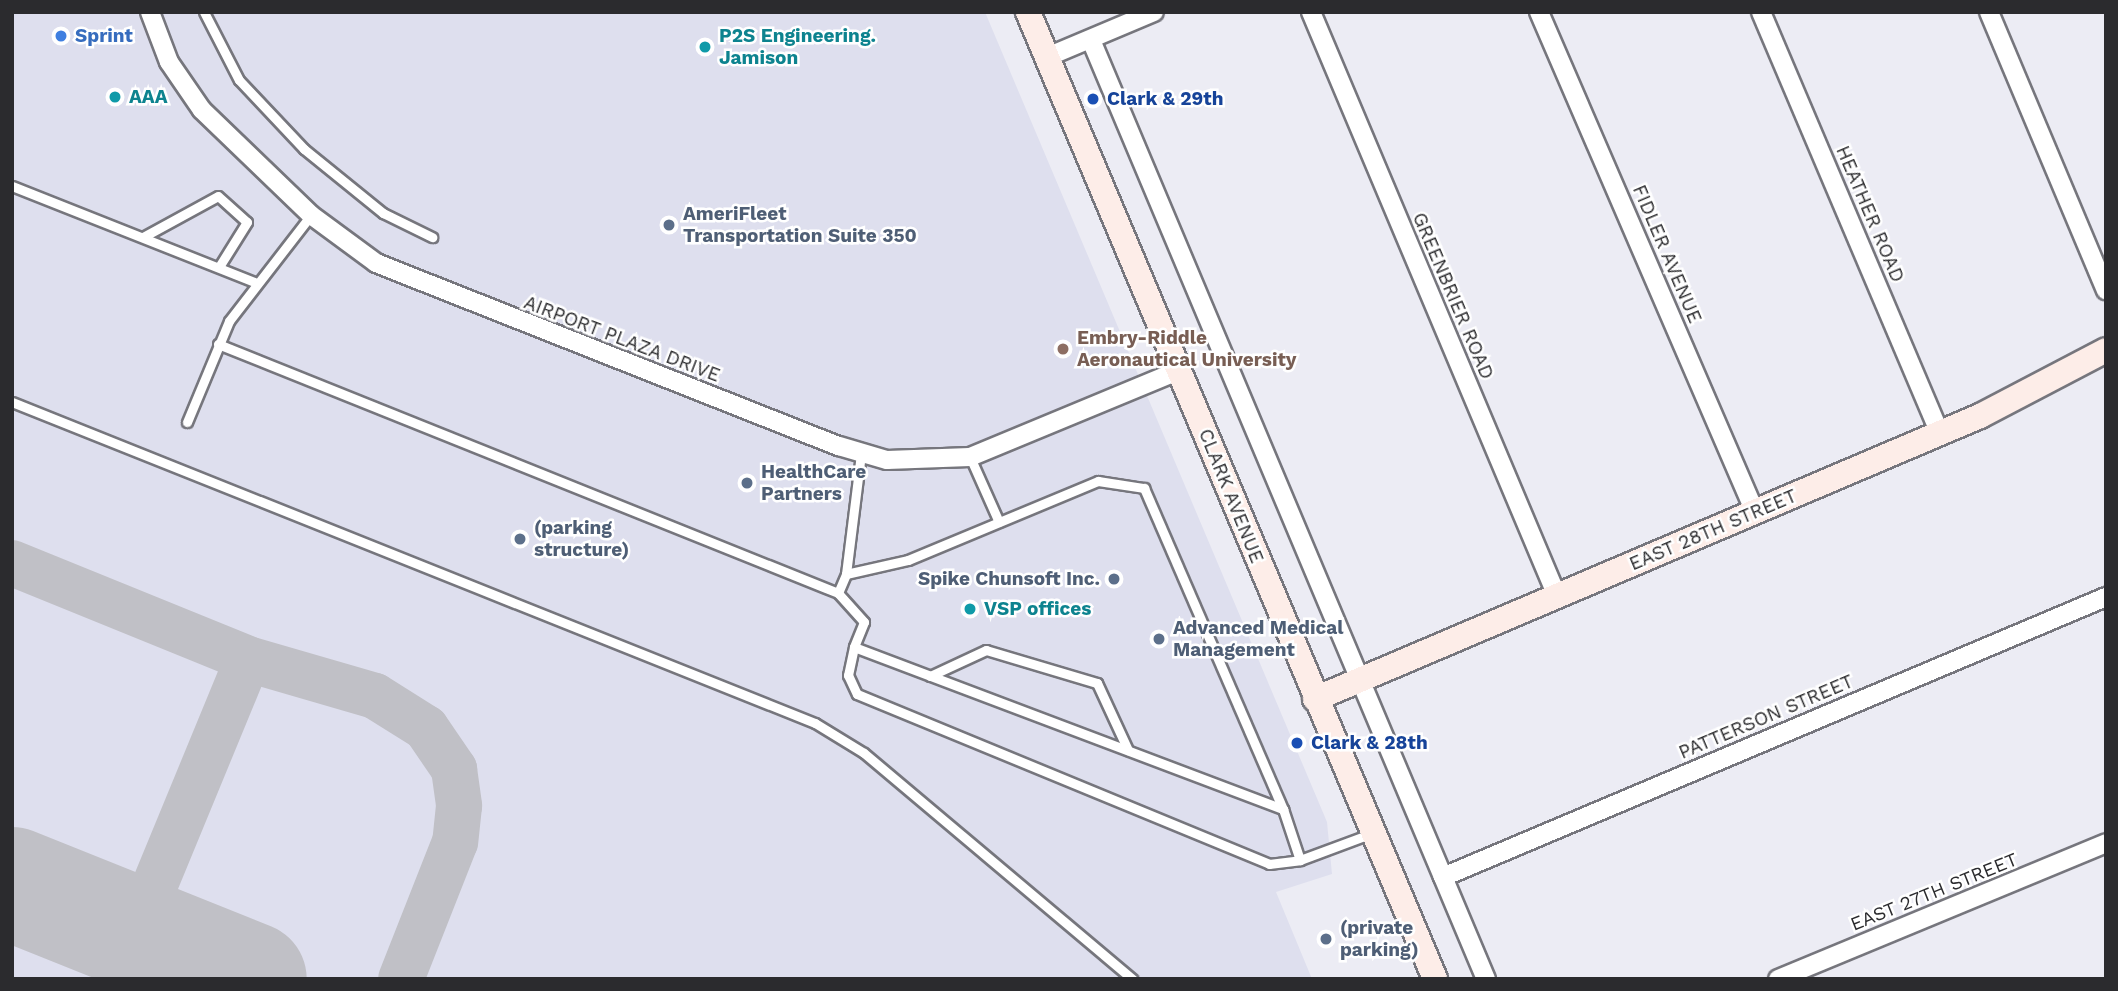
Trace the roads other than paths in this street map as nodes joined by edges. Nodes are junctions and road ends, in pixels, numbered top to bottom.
1 (150, 12) edge
2 (204, 12) edge
3 (1028, 12) edge
4 (1154, 12) edge
5 (1311, 12) edge
6 (1539, 12) edge
7 (1761, 12) edge
8 (1989, 12) edge
9 (1091, 40) junction
10 (1047, 57) junction
11 (12, 186) edge
12 (312, 215) junction
13 (142, 237) junction
14 (432, 237) dead end
15 (219, 267) junction
16 (255, 282) junction
17 (2106, 290) edge
18 (218, 344) junction
19 (2106, 350) edge
20 (1180, 370) junction
21 (12, 402) edge
22 (187, 422) dead end
23 (1939, 432) junction
24 (861, 453) junction
25 (970, 457) junction
26 (1755, 512) junction
27 (999, 522) junction
28 (846, 575) junction
29 (838, 593) junction
30 (1557, 596) junction
31 (2106, 597) edge
32 (854, 647) junction
33 (930, 676) junction
34 (1359, 679) junction
35 (1315, 699) junction
36 (1128, 750) junction
37 (1283, 809) junction
38 (1373, 833) junction
39 (2106, 843) edge
40 (1300, 860) junction
41 (1443, 877) junction
42 (1132, 979) edge
43 (1434, 979) edge
44 (1486, 979) edge
45 (1778, 979) edge

1 - 12 street, AIRPORT PLAZA DRIVE
2 - 14 lane
3 - 10 main road, CLARK AVENUE
4 - 9 street
5 - 30 street, GREENBRIER ROAD
6 - 26 street, FIDLER AVENUE
7 - 23 street, HEATHER ROAD
8 - 17 street
9 - 10 street
9 - 34 street
10 - 20 main road, CLARK AVENUE
11 - 13 lane
12 - 16 lane
12 - 24 street, AIRPORT PLAZA DRIVE
13 - 15 lane
13 - 15 lane
15 - 16 lane
16 - 18 lane
18 - 22 lane
18 - 29 lane
19 - 23 main road, EAST 28TH STREET
20 - 25 street, AIRPORT PLAZA DRIVE
20 - 35 main road, CLARK AVENUE
21 - 42 lane
23 - 26 main road, EAST 28TH STREET
24 - 25 street, AIRPORT PLAZA DRIVE
24 - 28 lane
25 - 27 lane
26 - 30 main road, EAST 28TH STREET
27 - 28 lane
27 - 37 lane
28 - 29 lane
29 - 32 lane
30 - 34 main road, EAST 28TH STREET
31 - 41 street, PATTERSON STREET
32 - 33 lane
32 - 40 lane
33 - 36 lane
33 - 36 lane
34 - 35 main road, EAST 28TH STREET
34 - 41 street
35 - 38 main road, CLARK AVENUE
36 - 37 lane
37 - 40 lane
38 - 40 lane
38 - 43 main road, CLARK AVENUE
39 - 45 street, EAST 27TH STREET
41 - 44 street

